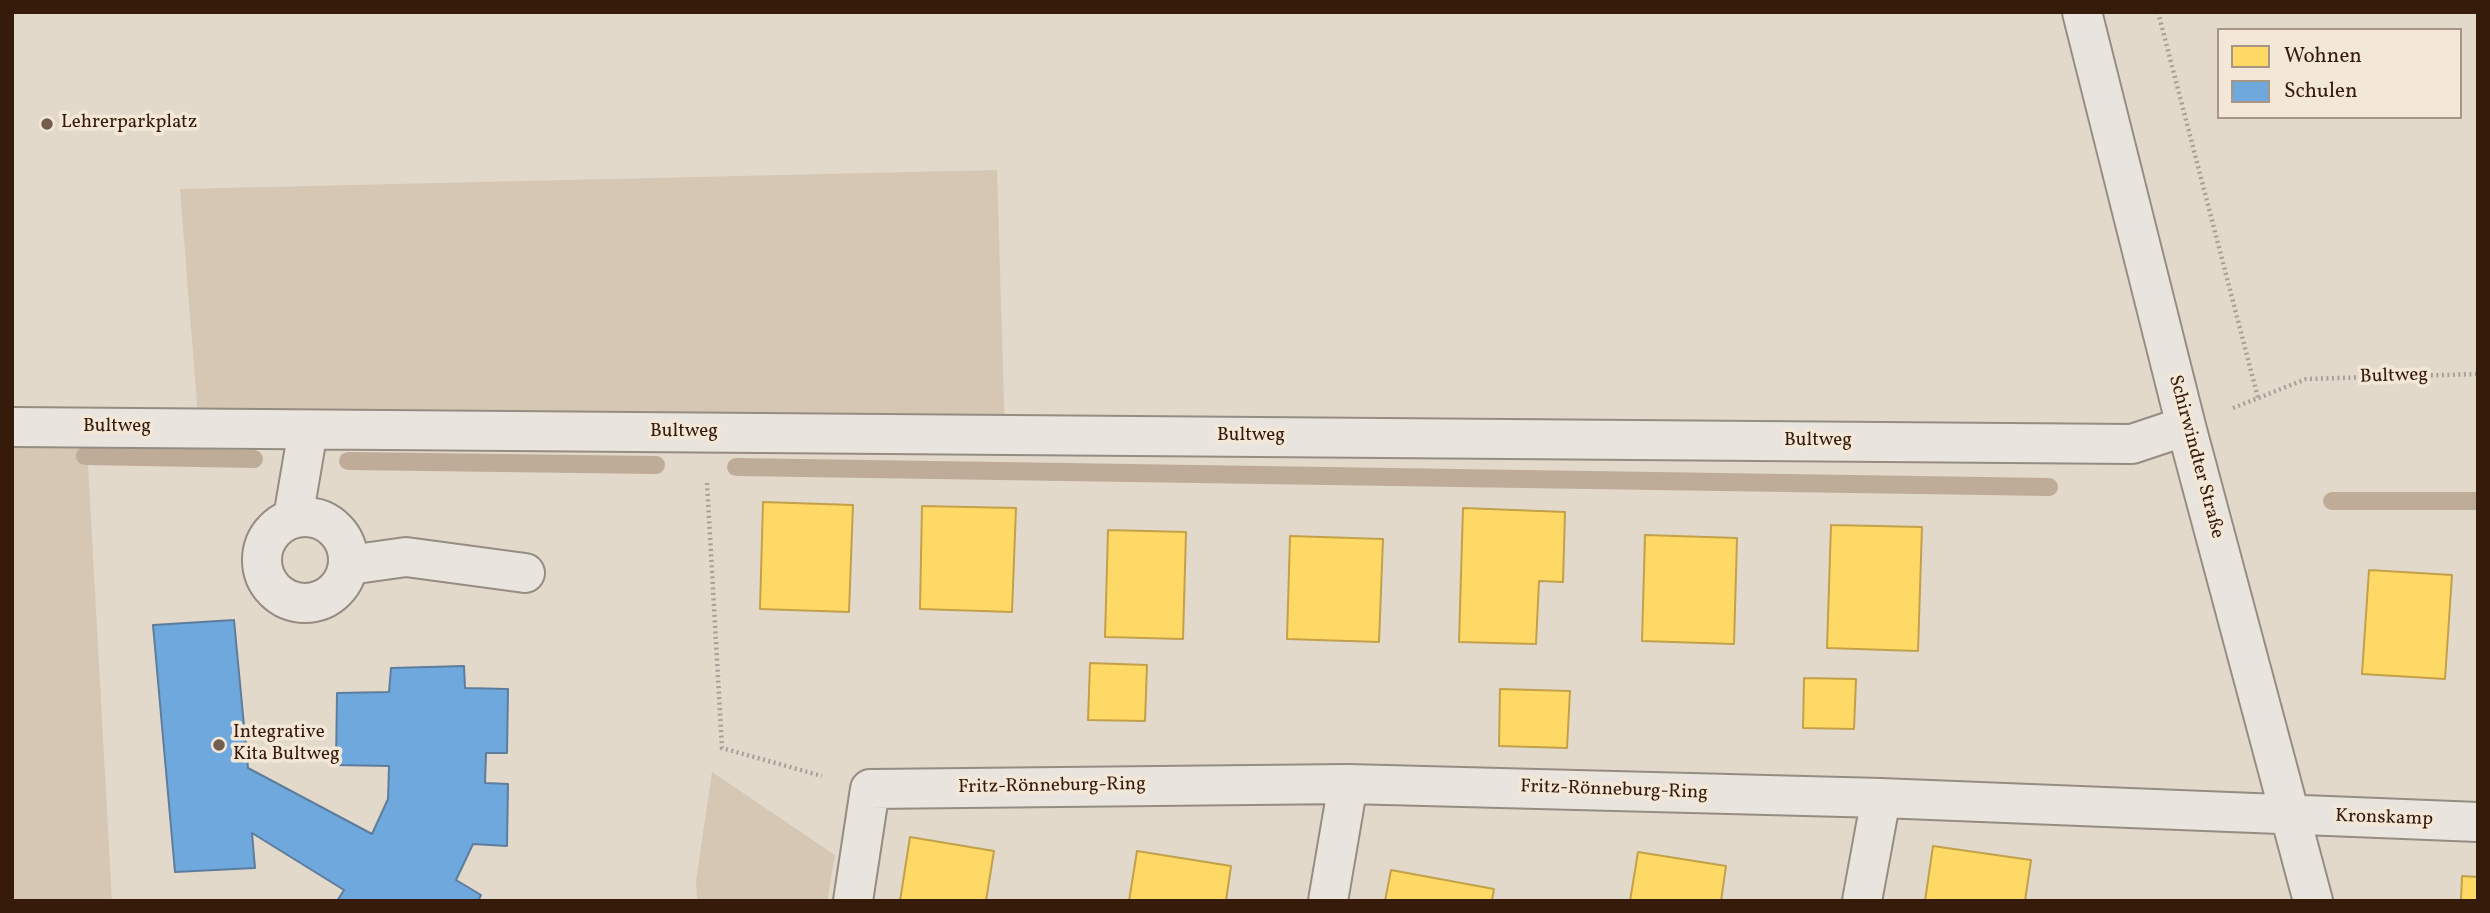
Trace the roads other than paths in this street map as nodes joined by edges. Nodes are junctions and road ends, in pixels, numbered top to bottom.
1 (2082, 12) edge
2 (2186, 426) junction
3 (12, 428) edge
4 (308, 430) junction
5 (293, 517) junction
6 (349, 565) junction
7 (525, 573) dead end
8 (1348, 784) junction
9 (1881, 798) junction
10 (2289, 816) junction
11 (2478, 822) edge
12 (853, 901) edge
13 (1328, 901) edge
14 (1862, 901) edge
15 (2313, 901) edge

1 - 2 street, Schirwindter Straße
2 - 4 street, Bultweg
2 - 10 street, Schirwindter Straße
3 - 4 street, Bultweg
4 - 5 street
5 - 6 street
5 - 6 street
6 - 7 street
8 - 9 street, Fritz-Rönneburg-Ring
8 - 12 street, Fritz-Rönneburg-Ring
8 - 13 street
9 - 10 street, Fritz-Rönneburg-Ring
9 - 14 street
10 - 11 street, Kronskamp
10 - 15 street, Schirwindter Straße

